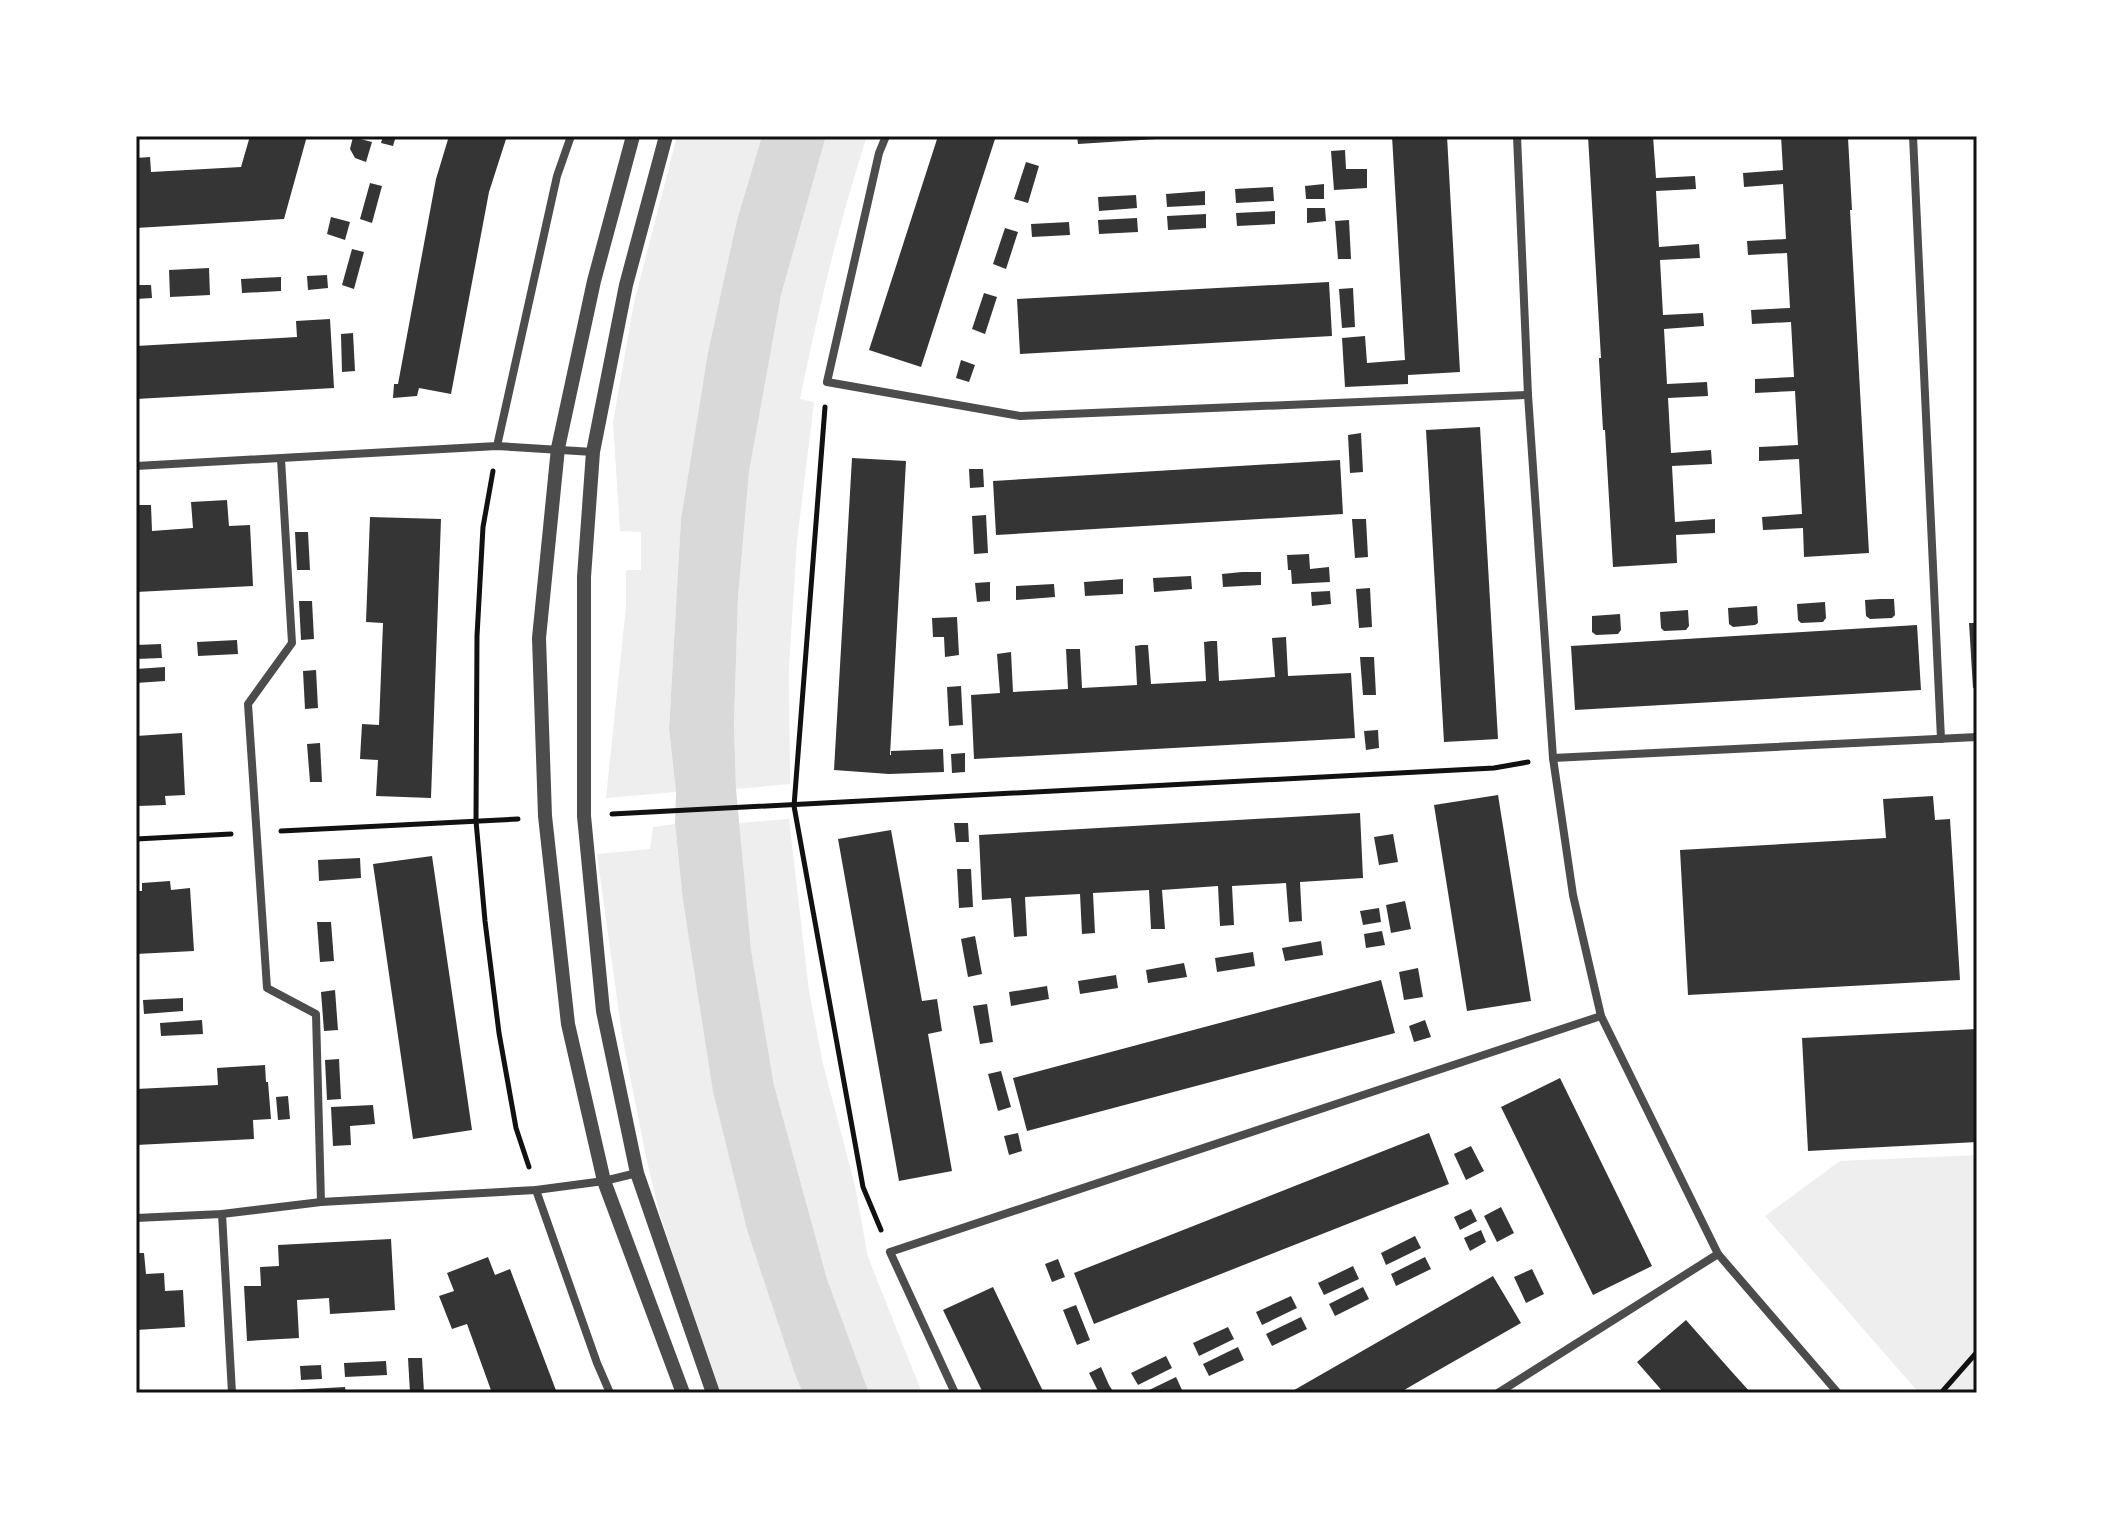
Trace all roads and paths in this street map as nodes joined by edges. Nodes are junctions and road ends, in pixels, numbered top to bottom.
1 (571, 136) edge
2 (633, 136) edge
3 (666, 136) edge
4 (886, 136) edge
5 (1517, 136) edge
6 (1913, 136) edge
7 (827, 382) junction
8 (1528, 395) junction
9 (497, 446) junction
10 (558, 448) junction
11 (593, 452) junction
12 (281, 459) junction
13 (136, 466) edge
14 (1977, 737) edge
15 (1941, 739) junction
16 (1553, 758) junction
17 (794, 806) junction
18 (545, 816) junction
19 (584, 816) junction
20 (476, 821) junction
21 (258, 832) junction
22 (136, 839) edge
23 (1601, 1016) junction
24 (637, 1173) junction
25 (604, 1181) junction
26 (536, 1190) junction
27 (321, 1202) junction
28 (222, 1214) junction
29 (136, 1218) edge
30 (890, 1252) junction
31 (1718, 1254) junction
32 (1977, 1352) edge
33 (232, 1393) edge
34 (610, 1393) edge
35 (683, 1393) edge
36 (713, 1393) edge
37 (955, 1393) edge
38 (1498, 1393) edge
39 (1838, 1393) edge
40 (1941, 1393) edge

1 - 9 street
2 - 10 street
3 - 11 street
4 - 7 street
5 - 8 street
6 - 15 street
7 - 8 street
7 - 17 path
8 - 16 street
9 - 10 street
9 - 12 street
9 - 20 path
10 - 11 street
10 - 18 street
11 - 19 street
12 - 13 street
12 - 21 street
14 - 15 street
15 - 16 street
16 - 17 path
16 - 23 street
17 - 19 path
17 - 30 path
18 - 20 path
18 - 25 street
19 - 24 street
20 - 21 path
20 - 26 path
21 - 22 path
21 - 27 street
23 - 30 street
23 - 31 street
24 - 25 street
24 - 36 street
25 - 26 street
25 - 35 street
26 - 27 street
26 - 34 street
27 - 28 street
28 - 29 street
28 - 33 street
30 - 37 street
31 - 38 street
31 - 39 street
32 - 40 path

